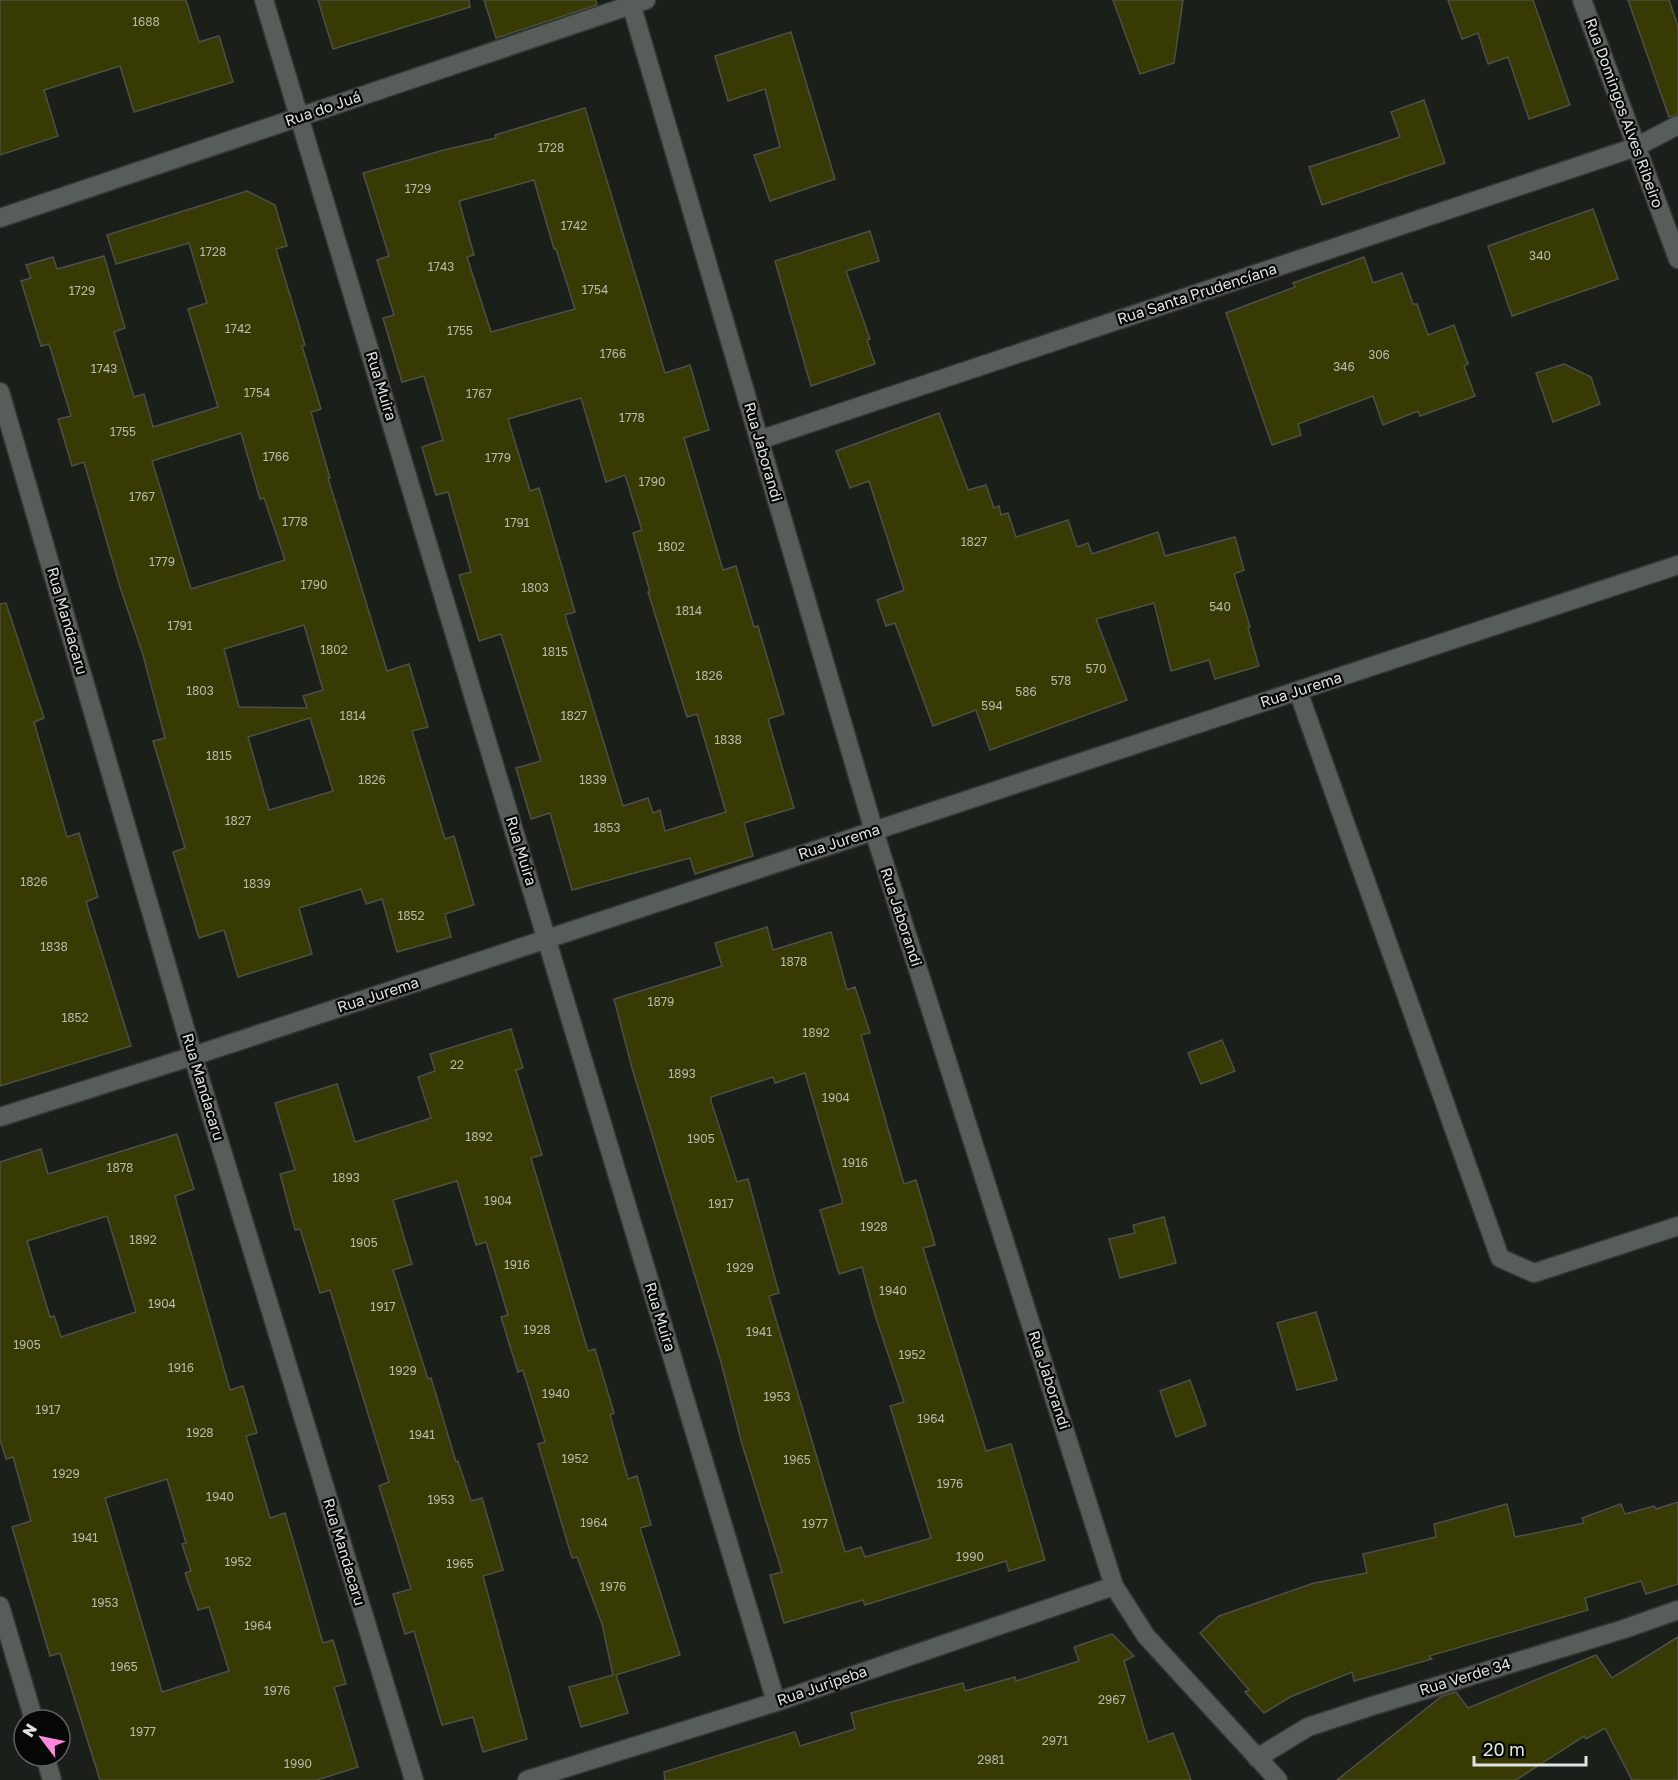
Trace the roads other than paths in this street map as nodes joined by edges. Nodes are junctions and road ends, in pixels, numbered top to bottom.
1 (264, 0) edge
2 (1582, 0) edge
3 (636, 2) edge
4 (300, 117) junction
5 (1678, 125) edge
6 (1636, 147) junction
7 (0, 218) edge
8 (1678, 259) edge
9 (0, 392) edge
10 (759, 440) junction
11 (1678, 565) edge
12 (1298, 691) junction
13 (874, 831) junction
14 (547, 939) junction
15 (193, 1056) junction
16 (0, 1117) edge
17 (1678, 1226) edge
18 (1114, 1586) junction
19 (0, 1606) edge
20 (1678, 1610) edge
21 (776, 1702) junction
22 (30, 1708) edge
23 (1257, 1758) junction
24 (414, 1780) edge
25 (527, 1780) edge
26 (1278, 1780) edge

1 - 4 street, Rua Muira
2 - 6 street, Rua Domingos Alves Ribeiro
3 - 4 street, Rua do Juá
3 - 10 street, Rua Jaborandi
4 - 7 street, Rua do Juá
4 - 14 street, Rua Muira
5 - 6 street, Rua Santa Prudencíana
6 - 8 street, Rua Domingos Alves Ribeiro
6 - 10 street, Rua Santa Prudencíana
9 - 15 street, Rua Mandacaru
10 - 13 street, Rua Jaborandi
11 - 12 street, Rua Jurema
12 - 13 street, Rua Jurema
12 - 17 street
13 - 14 street, Rua Jurema
13 - 18 street, Rua Jaborandi
14 - 15 street, Rua Jurema
14 - 21 street, Rua Muira
15 - 16 street, Rua Jurema
15 - 24 street, Rua Mandacaru
18 - 21 street, Rua Juripeba
18 - 23 street, Rua Jaborandi
19 - 22 street
20 - 23 street, Rua Verde 34
21 - 25 street, Rua Juripeba
23 - 26 street, Rua Jaborandi

